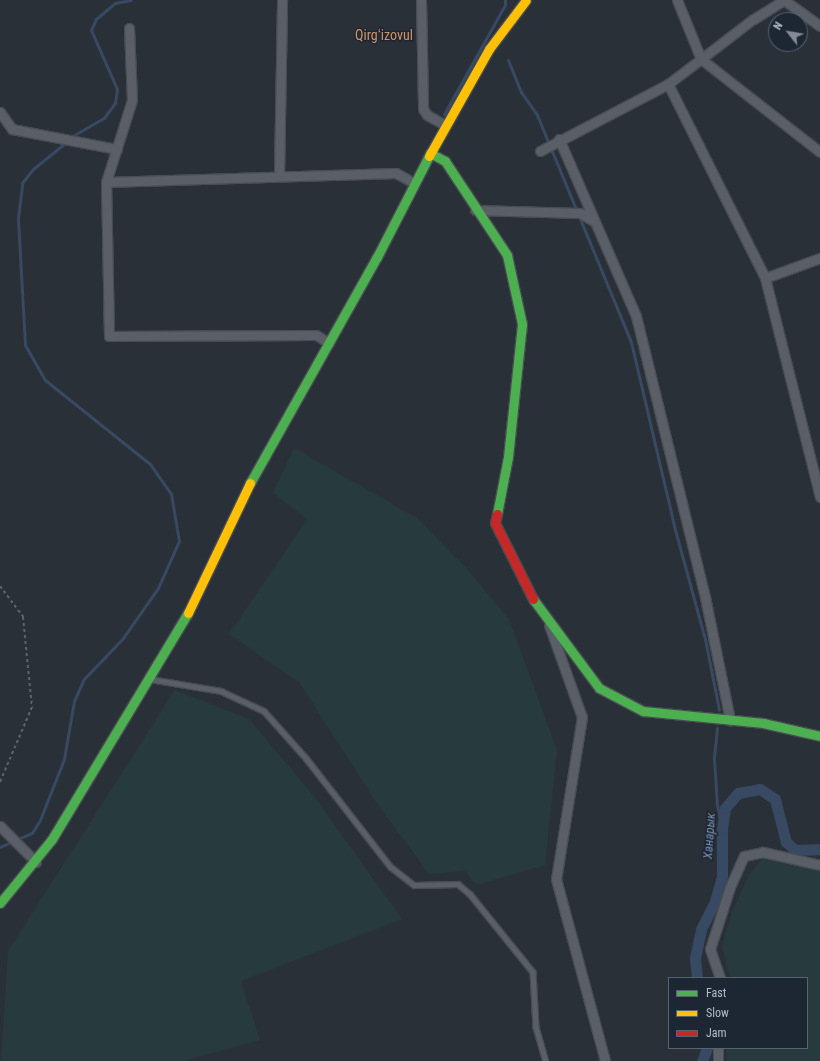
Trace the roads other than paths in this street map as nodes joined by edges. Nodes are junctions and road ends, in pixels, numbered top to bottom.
1 (282, 0) edge
2 (421, 0) edge
3 (516, 0) edge
4 (526, 0) edge
5 (677, 0) edge
6 (784, 0) edge
7 (516, 11) junction
8 (820, 26) edge
9 (129, 28) dead end
10 (701, 58) junction
11 (668, 84) junction
12 (0, 112) edge
13 (445, 125) junction
14 (556, 141) junction
15 (117, 149) junction
16 (540, 150) dead end
17 (430, 152) junction
18 (820, 152) edge
19 (279, 176) junction
20 (106, 182) junction
21 (414, 184) junction
22 (475, 210) junction
23 (594, 221) junction
24 (820, 258) edge
25 (765, 278) junction
26 (329, 342) junction
27 (820, 497) edge
28 (544, 612) junction
29 (149, 679) junction
30 (730, 720) junction
31 (820, 736) edge
32 (0, 826) edge
33 (36, 862) junction
34 (820, 865) edge
35 (0, 903) edge
36 (720, 977) edge
37 (718, 1049) edge
38 (546, 1061) edge
39 (605, 1061) edge
40 (718, 1061) edge

1 - 19 street
2 - 13 street
3 - 7 street
4 - 7 main road
5 - 10 street
6 - 8 street
6 - 10 street
7 - 13 main road
9 - 15 street
10 - 11 street
10 - 18 street
11 - 14 street
11 - 25 street
12 - 15 street
13 - 17 main road
14 - 16 street
14 - 23 street
15 - 20 street
17 - 21 main road
17 - 22 main road
19 - 20 street
19 - 21 street
20 - 26 street
21 - 26 main road
22 - 23 street
22 - 28 main road
23 - 30 street
24 - 25 street
25 - 27 street
26 - 29 main road
28 - 30 main road
28 - 39 street
29 - 33 main road
29 - 38 lane
30 - 31 main road
32 - 33 street
33 - 35 main road
34 - 36 street
37 - 40 street

